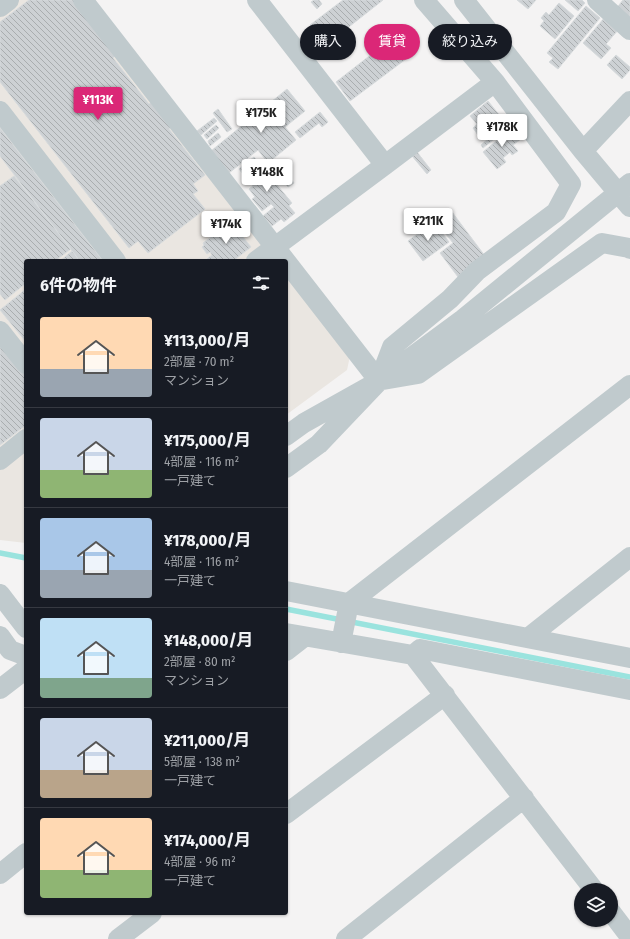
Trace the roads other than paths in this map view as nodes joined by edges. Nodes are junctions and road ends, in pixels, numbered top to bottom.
1 (9, 0) edge
2 (83, 0) edge
3 (257, 0) edge
4 (424, 0) edge
5 (464, 0) edge
6 (597, 0) edge
7 (0, 7) edge
8 (630, 30) edge
9 (495, 82) junction
10 (630, 101) edge
11 (0, 111) edge
12 (583, 151) junction
13 (385, 165) junction
14 (626, 194) edge
15 (275, 246) junction
16 (630, 249) edge
17 (114, 259) edge
18 (259, 259) edge
19 (285, 259) edge
20 (288, 263) edge
21 (0, 331) edge
22 (24, 361) edge
23 (379, 381) junction
24 (630, 385) edge
25 (288, 435) edge
26 (24, 441) edge
27 (0, 460) edge
28 (288, 467) edge
29 (630, 556) edge
30 (288, 591) edge
31 (0, 594) edge
32 (348, 606) junction
33 (24, 625) edge
34 (295, 635) edge
35 (529, 637) junction
36 (342, 638) junction
37 (24, 639) edge
38 (288, 647) edge
39 (9, 650) edge
40 (413, 655) junction
41 (630, 658) edge
42 (24, 671) edge
43 (0, 689) edge
44 (630, 690) edge
45 (445, 695) junction
46 (524, 798) junction
47 (288, 813) edge
48 (24, 855) edge
49 (0, 874) edge
50 (589, 883) edge
51 (149, 915) edge
52 (618, 921) edge
53 (630, 937) edge
54 (118, 939) edge
55 (346, 939) edge

1 - 7 street
2 - 15 street
3 - 13 street
4 - 9 street
5 - 12 street
6 - 8 street
9 - 13 street
9 - 23 street
10 - 12 street
11 - 17 street
12 - 14 street
13 - 15 street
14 - 23 street
15 - 18 street
15 - 19 street
16 - 23 street
20 - 23 street
21 - 22 street
23 - 25 street
23 - 28 street
24 - 32 street
26 - 27 street
29 - 35 street
30 - 32 street
31 - 33 street
32 - 35 street
32 - 36 street
34 - 36 street
34 - 38 street
35 - 41 street
36 - 40 street
37 - 39 street
40 - 44 street
40 - 45 street
42 - 43 street
45 - 46 street
45 - 47 street
46 - 50 street
46 - 55 street
48 - 49 street
51 - 54 street
52 - 53 street

